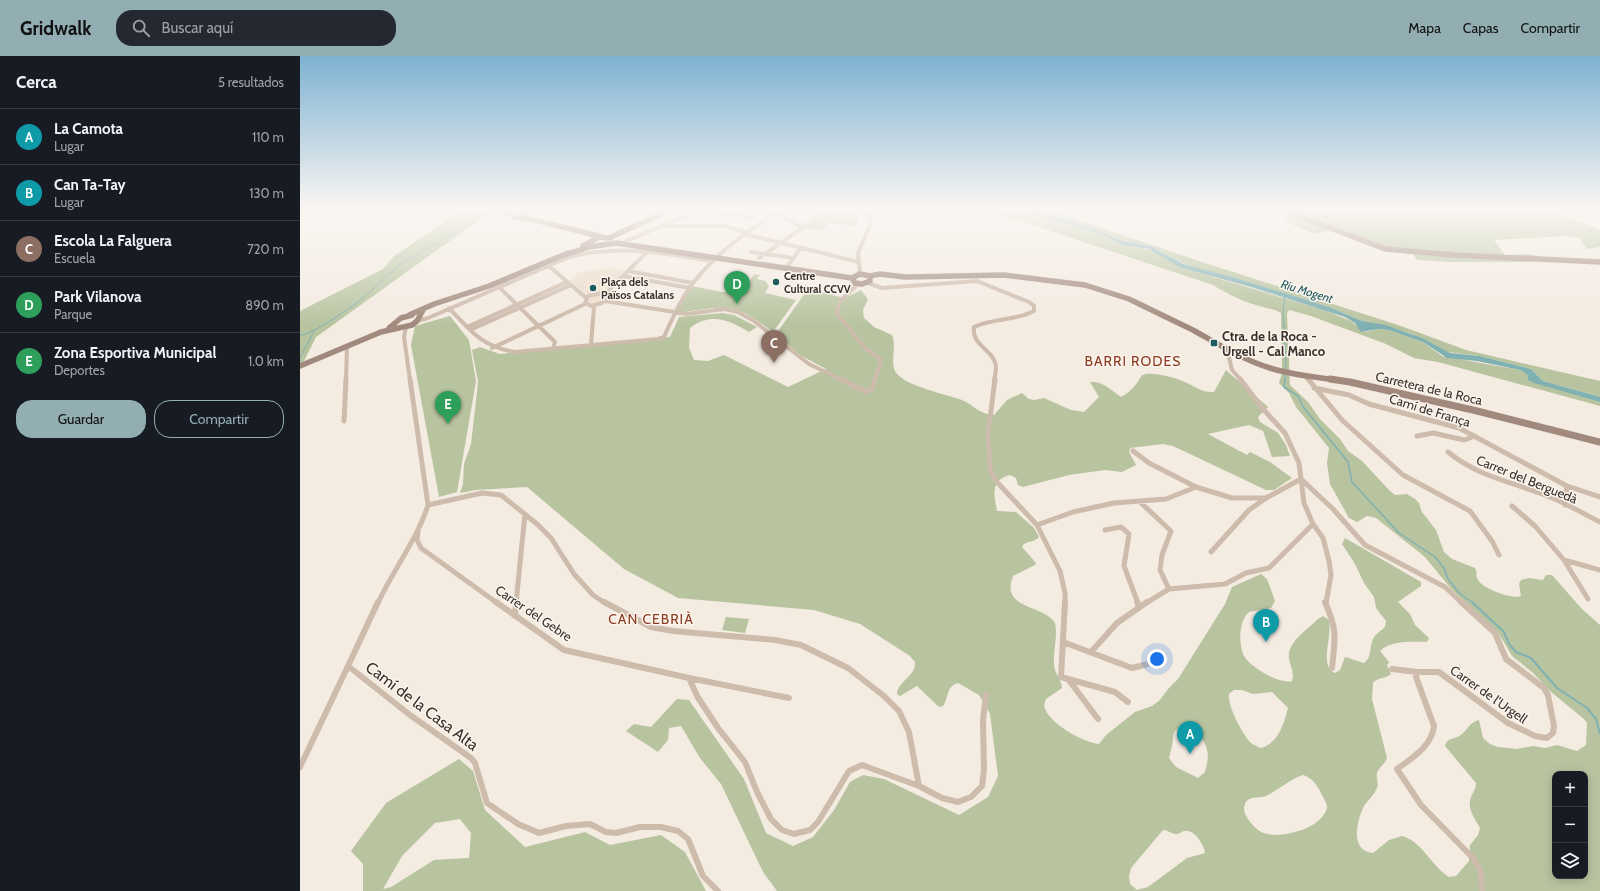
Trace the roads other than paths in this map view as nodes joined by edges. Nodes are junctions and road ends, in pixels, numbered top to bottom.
1 (579, 247) edge
2 (590, 247) edge
3 (645, 247) edge
4 (653, 247) edge
5 (728, 247) edge
6 (777, 247) edge
7 (797, 247) edge
8 (861, 247) edge
9 (1380, 247) edge
10 (801, 248) junction
11 (647, 252) junction
12 (751, 252) dead end
13 (689, 253) junction
14 (767, 253) junction
15 (564, 255) junction
16 (759, 258) dead end
17 (793, 258) junction
18 (713, 259) junction
19 (859, 262) junction
20 (1600, 262) edge
21 (549, 266) junction
22 (786, 268) junction
23 (628, 271) junction
24 (860, 274) junction
25 (623, 276) junction
26 (870, 276) junction
27 (852, 278) junction
28 (569, 283) junction
29 (693, 283) junction
30 (868, 283) junction
31 (858, 284) junction
32 (499, 287) junction
33 (690, 288) junction
34 (605, 294) junction
35 (586, 298) junction
36 (605, 301) junction
37 (586, 304) junction
38 (519, 306) junction
39 (594, 306) junction
40 (450, 308) junction
41 (424, 309) junction
42 (676, 313) junction
43 (409, 315) junction
44 (417, 319) junction
45 (401, 325) junction
46 (539, 326) junction
47 (469, 328) junction
48 (1193, 330) junction
49 (591, 345) junction
50 (347, 346) junction
51 (492, 348) junction
52 (554, 349) junction
53 (1227, 349) junction
54 (1252, 361) junction
55 (300, 366) edge
56 (1305, 376) junction
57 (1314, 388) junction
58 (344, 421) dead end
59 (1417, 436) dead end
60 (1475, 436) junction
61 (1600, 442) edge
62 (1133, 451) dead end
63 (1448, 452) dead end
64 (1301, 479) junction
65 (1567, 486) junction
66 (1196, 487) junction
67 (1600, 497) edge
68 (1266, 498) junction
69 (1139, 501) junction
70 (428, 505) junction
71 (1565, 505) junction
72 (1512, 506) dead end
73 (525, 514) junction
74 (1600, 522) edge
75 (1313, 524) junction
76 (1037, 525) junction
77 (418, 530) junction
78 (1105, 530) dead end
79 (1211, 552) dead end
80 (1500, 555) dead end
81 (1564, 560) junction
82 (1600, 570) edge
83 (1168, 589) junction
84 (1588, 599) dead end
85 (1139, 607) junction
86 (514, 616) junction
87 (1063, 642) junction
88 (1091, 652) junction
89 (1160, 661) dead end
90 (348, 666) junction
91 (1332, 668) dead end
92 (1392, 668) dead end
93 (1417, 672) junction
94 (689, 678) junction
95 (1068, 679) junction
96 (986, 694) dead end
97 (789, 698) dead end
98 (1128, 702) dead end
99 (1098, 719) dead end
100 (300, 767) edge
101 (919, 786) junction
102 (718, 891) edge
103 (1482, 891) edge

1 - 15 street
2 - 15 street
3 - 13 street
4 - 13 street
5 - 18 street
6 - 14 street
7 - 10 street
8 - 19 street
9 - 20 street
10 - 17 street
10 - 19 street
11 - 18 street
11 - 21 street
11 - 23 street
12 - 14 street
13 - 18 street
14 - 16 street
14 - 17 street
15 - 41 street
17 - 22 street
18 - 22 street
18 - 29 street
19 - 24 street
21 - 28 street
21 - 32 street
22 - 27 street
23 - 25 street
23 - 29 street
24 - 26 street, Carretera de la Roca
24 - 27 street
25 - 33 street
25 - 34 street
26 - 30 street
26 - 48 street, Carretera de la Roca
27 - 31 street
28 - 35 street
28 - 38 street
29 - 33 street
30 - 31 street
30 - 76 street
31 - 42 street
32 - 38 street
32 - 40 street
33 - 42 street
34 - 35 street
34 - 36 street
35 - 37 street
36 - 39 street
36 - 42 street
37 - 39 street
37 - 46 street
38 - 46 street
38 - 47 street
39 - 49 street
40 - 44 street
40 - 47 street
41 - 43 street
41 - 44 street
42 - 49 street
43 - 44 street
43 - 45 street
44 - 45 street
45 - 50 street
45 - 70 street, Camí de la Casa Alta
46 - 51 street
46 - 52 street
47 - 51 street
48 - 53 street, Carretera de la Roca
48 - 54 street, Carretera de la Roca
49 - 52 street
50 - 55 street
50 - 58 street
51 - 52 street
53 - 54 street, Carretera de la Roca
53 - 64 street
54 - 56 street, Carretera de la Roca
56 - 57 street
56 - 61 street, Carretera de la Roca
57 - 60 street, Camí de França
57 - 80 street
59 - 60 street
60 - 65 street, Camí de França
62 - 66 street
63 - 71 street, Carrer del Berguedà
64 - 68 street
64 - 75 street
64 - 93 street, Carrer de l'Urgell
65 - 67 street, Camí de França
65 - 71 street
66 - 68 street
66 - 69 street
68 - 79 street
69 - 76 street
69 - 83 street
70 - 73 street
70 - 77 street, Camí de la Casa Alta
71 - 74 street, Carrer del Berguedà
72 - 81 street
73 - 86 street
73 - 101 street
75 - 83 street
75 - 91 street
76 - 87 street
77 - 86 street, Carrer del Gebre
77 - 90 street, Camí de la Casa Alta
78 - 85 street
81 - 82 street
81 - 84 street
83 - 85 street
85 - 88 street
86 - 94 street, Carrer del Gebre
87 - 88 street
87 - 95 street
88 - 89 street
90 - 100 street
90 - 102 street, Camí de la Casa Alta
92 - 93 street
93 - 103 street
94 - 97 street, Carrer del Gebre
94 - 101 street
95 - 98 street
95 - 99 street
96 - 101 street

